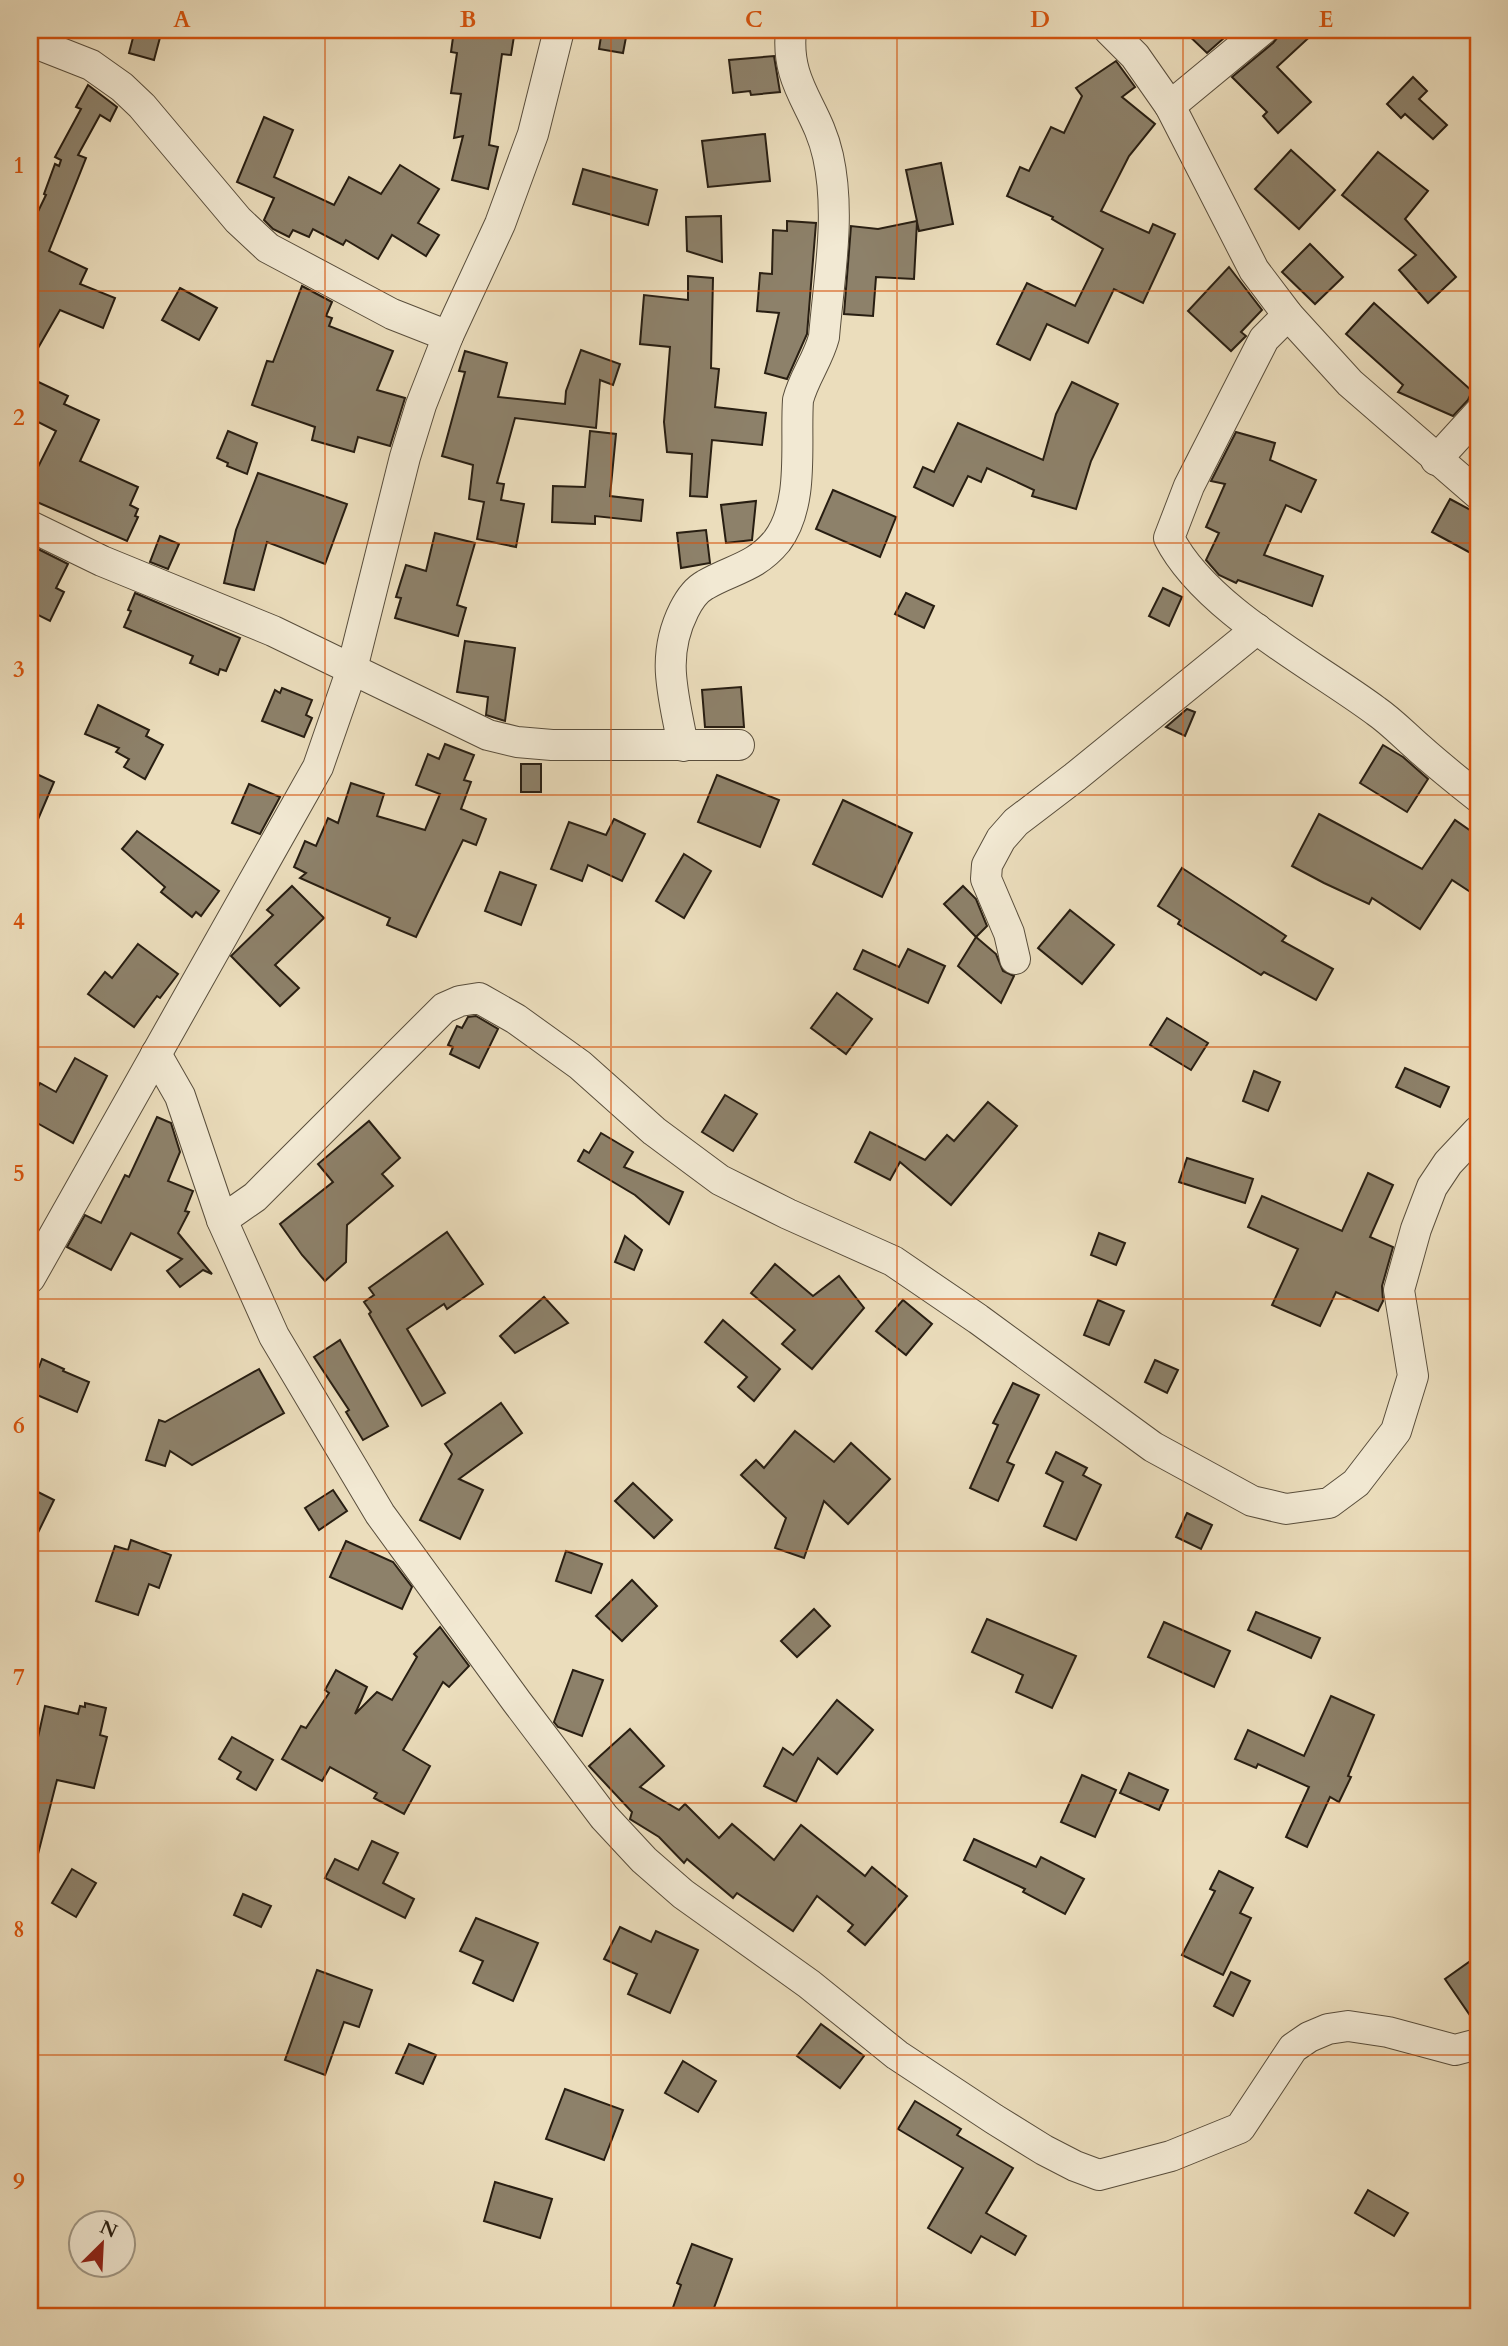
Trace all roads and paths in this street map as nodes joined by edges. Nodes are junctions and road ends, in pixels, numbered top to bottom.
1 (559, 30) edge
2 (791, 30) edge
3 (1109, 30) edge
4 (1262, 30) edge
5 (30, 41) edge
6 (1170, 106) junction
7 (1288, 315) junction
8 (448, 336) junction
9 (1478, 414) edge
10 (1436, 460) junction
11 (1478, 494) edge
12 (30, 526) edge
13 (1256, 629) junction
14 (352, 669) junction
15 (739, 745) dead end
16 (683, 746) junction
17 (1478, 797) edge
18 (1015, 958) dead end
19 (156, 1054) junction
20 (1478, 1130) edge
21 (222, 1220) junction
22 (30, 1278) edge
23 (1478, 2044) edge

1 - 8 street
2 - 16 street
3 - 6 street
4 - 6 street
5 - 8 street
6 - 7 street
7 - 10 street
7 - 13 street
8 - 14 street
9 - 10 street
10 - 11 street
12 - 14 street
13 - 17 street
13 - 18 street
14 - 16 street
14 - 19 street
15 - 16 street
19 - 21 street
19 - 22 street
20 - 21 street
21 - 23 street

